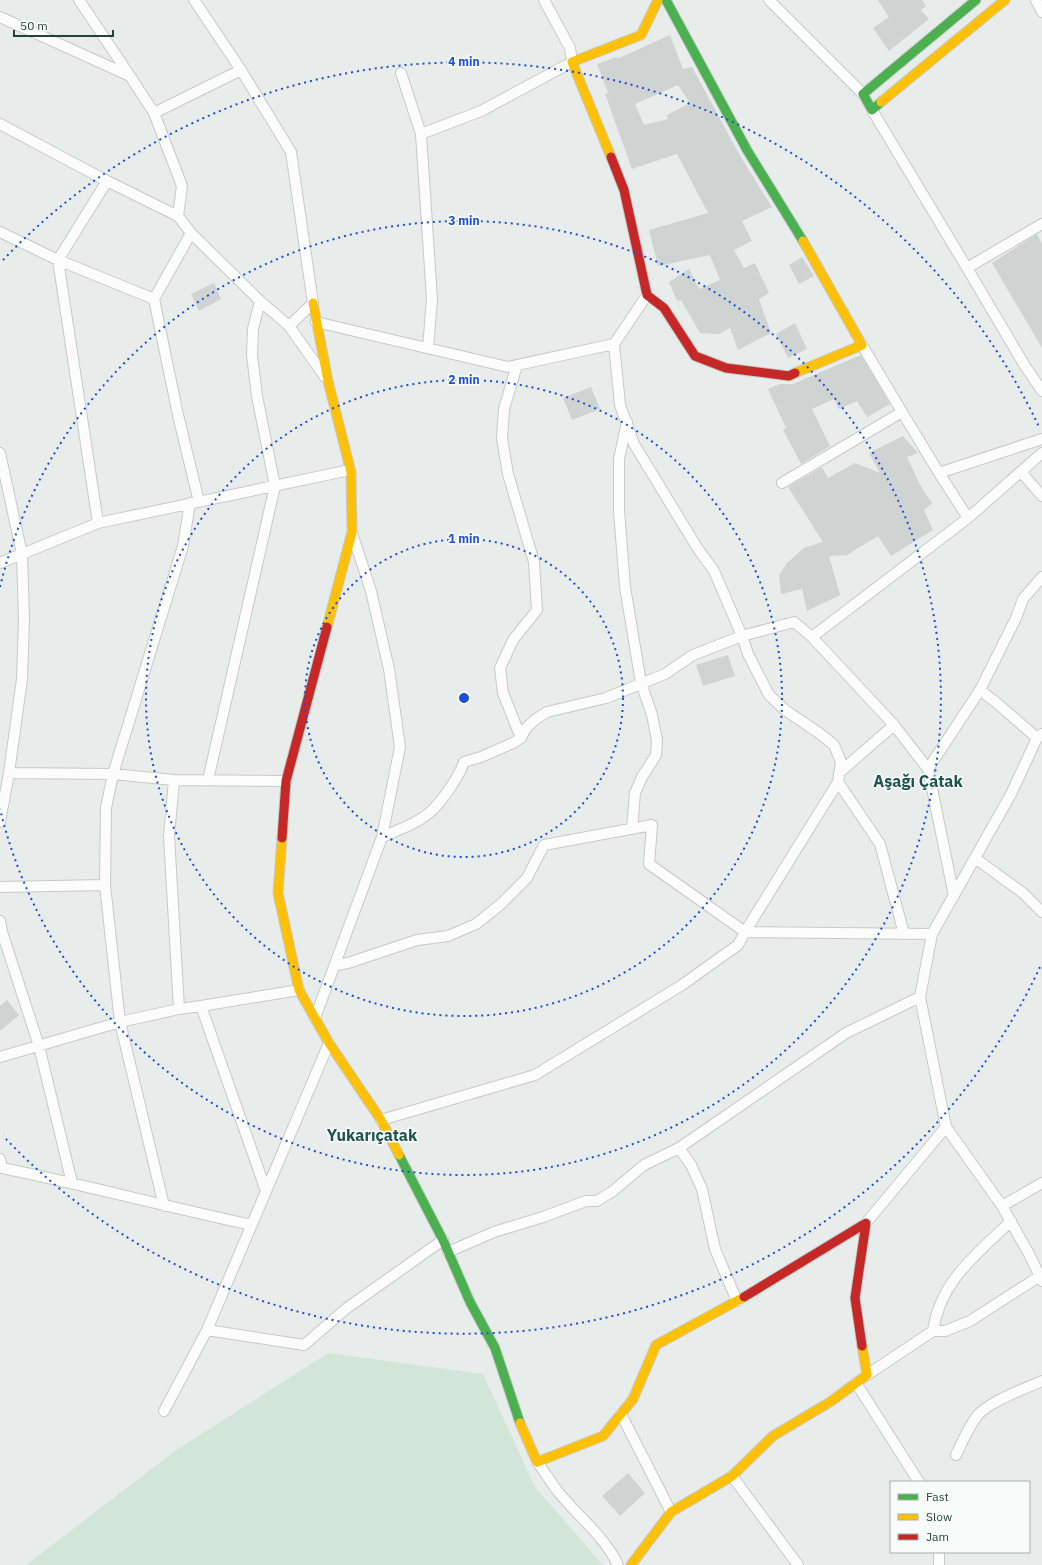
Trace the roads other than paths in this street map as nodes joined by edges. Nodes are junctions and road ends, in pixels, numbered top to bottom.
1 (78, 0) edge
2 (194, 0) edge
3 (544, 0) edge
4 (658, 0) edge
5 (666, 0) edge
6 (769, 0) edge
7 (976, 0) edge
8 (1005, 0) edge
9 (1036, 0) edge
10 (1042, 12) edge
11 (0, 17) edge
12 (572, 62) junction
13 (241, 70) junction
14 (401, 73) dead end
15 (130, 76) junction
16 (863, 94) junction
17 (872, 110) junction
18 (154, 113) junction
19 (0, 124) edge
20 (420, 134) junction
21 (107, 181) junction
22 (178, 216) junction
23 (1042, 224) edge
24 (0, 232) edge
25 (191, 233) junction
26 (58, 260) junction
27 (967, 268) junction
28 (647, 295) junction
29 (154, 299) junction
30 (260, 301) junction
31 (313, 303) junction
32 (316, 322) junction
33 (289, 326) junction
34 (614, 344) junction
35 (862, 345) junction
36 (428, 348) junction
37 (517, 365) junction
38 (328, 381) junction
39 (1042, 392) edge
40 (902, 412) junction
41 (626, 422) junction
42 (1042, 439) edge
43 (0, 452) edge
44 (1042, 453) edge
45 (350, 470) junction
46 (1021, 472) junction
47 (939, 473) junction
48 (782, 483) dead end
49 (274, 486) junction
50 (1042, 496) edge
51 (194, 502) junction
52 (968, 518) junction
53 (98, 523) junction
54 (352, 532) junction
55 (22, 554) junction
56 (0, 562) edge
57 (1042, 577) edge
58 (742, 636) junction
59 (812, 637) junction
60 (641, 683) junction
61 (980, 690) junction
62 (894, 725) junction
63 (1040, 736) edge
64 (521, 738) junction
65 (928, 769) junction
66 (9, 773) junction
67 (113, 774) junction
68 (839, 777) junction
69 (174, 780) junction
70 (208, 780) junction
71 (286, 781) junction
72 (0, 822) edge
73 (632, 829) junction
74 (382, 836) junction
75 (975, 858) junction
76 (105, 885) junction
77 (0, 887) edge
78 (954, 896) junction
79 (1042, 912) edge
80 (0, 921) edge
81 (745, 932) junction
82 (904, 934) junction
83 (932, 934) junction
84 (336, 965) junction
85 (299, 990) junction
86 (920, 997) junction
87 (201, 1006) junction
88 (179, 1009) junction
89 (315, 1018) junction
90 (120, 1022) junction
91 (329, 1043) junction
92 (39, 1046) junction
93 (0, 1057) edge
94 (381, 1120) junction
95 (946, 1126) junction
96 (679, 1148) junction
97 (1, 1165) edge
98 (72, 1182) junction
99 (1042, 1183) edge
100 (266, 1191) junction
101 (164, 1206) junction
102 (1002, 1206) junction
103 (1011, 1221) junction
104 (866, 1223) junction
105 (252, 1225) junction
106 (443, 1240) junction
107 (448, 1252) junction
108 (1041, 1279) edge
109 (737, 1301) junction
110 (207, 1330) junction
111 (933, 1331) junction
112 (867, 1375) junction
113 (1042, 1381) edge
114 (856, 1383) junction
115 (164, 1412) dead end
116 (621, 1414) junction
117 (956, 1455) dead end
118 (538, 1462) junction
119 (732, 1476) junction
120 (918, 1481) edge
121 (671, 1512) junction
122 (938, 1553) edge
123 (618, 1565) edge
124 (631, 1565) edge
125 (798, 1565) edge
126 (939, 1565) edge

1 - 15 street
2 - 13 street
3 - 12 street
4 - 12 street
5 - 35 street
6 - 16 street
7 - 16 street
8 - 17 street
9 - 10 street
11 - 15 street
12 - 20 street
12 - 28 street
13 - 18 street
13 - 31 street
14 - 20 street
15 - 18 street
16 - 17 street
17 - 27 street
18 - 22 street
19 - 21 street
20 - 36 street
21 - 22 street
21 - 26 street
22 - 25 street
23 - 27 street
24 - 26 street
25 - 29 street
25 - 30 street
26 - 29 street
26 - 53 street
27 - 39 street
28 - 34 street
28 - 35 street
29 - 51 street
30 - 33 street
30 - 49 street
31 - 32 street
31 - 33 street
32 - 36 street
32 - 38 street
33 - 38 street
34 - 37 street
34 - 41 street
35 - 40 street
36 - 37 street
37 - 64 street
38 - 45 street
40 - 47 street
40 - 48 street
41 - 58 street
41 - 60 street
42 - 47 street
43 - 55 street
44 - 46 street
45 - 49 street
45 - 54 street
46 - 50 street
46 - 52 street
47 - 52 street
49 - 51 street
49 - 70 street
51 - 53 street
51 - 67 street
52 - 59 street
53 - 55 street
54 - 71 street
54 - 74 street
55 - 56 street
55 - 66 street
57 - 61 street
58 - 59 street
58 - 60 street
58 - 68 street
59 - 62 street
60 - 64 street
60 - 73 street
61 - 63 street
61 - 65 street
62 - 65 street
62 - 68 street
63 - 75 street
64 - 74 street
65 - 78 street
66 - 67 street
66 - 72 street
67 - 69 street
67 - 76 street
68 - 81 street
68 - 82 street
69 - 70 street
69 - 88 street
70 - 71 street
71 - 85 street
73 - 81 street
73 - 84 street
74 - 84 street
75 - 78 street
75 - 79 street
76 - 77 street
76 - 90 street
78 - 83 street
80 - 92 street
81 - 82 street
81 - 94 street
82 - 83 street
83 - 86 street
84 - 89 street
85 - 87 street
85 - 89 street
86 - 95 street
86 - 96 street
87 - 88 street
87 - 100 street
88 - 90 street
89 - 91 street
90 - 92 street
90 - 101 street
91 - 94 street
91 - 100 street
92 - 93 street
92 - 98 street
94 - 106 street
95 - 102 street
95 - 104 street
96 - 107 street
96 - 109 street
97 - 98 street
98 - 101 street
99 - 102 street
100 - 105 street
101 - 105 street
102 - 103 street
103 - 108 street
103 - 111 street
104 - 109 street
104 - 112 street
105 - 110 street
106 - 107 street
106 - 110 street
107 - 118 street
108 - 111 street
109 - 116 street
110 - 115 street
111 - 112 street
112 - 114 street
113 - 117 street
114 - 119 street
114 - 120 street
116 - 118 street
116 - 121 street
118 - 123 street
119 - 121 street
119 - 125 street
121 - 124 street
122 - 126 street

